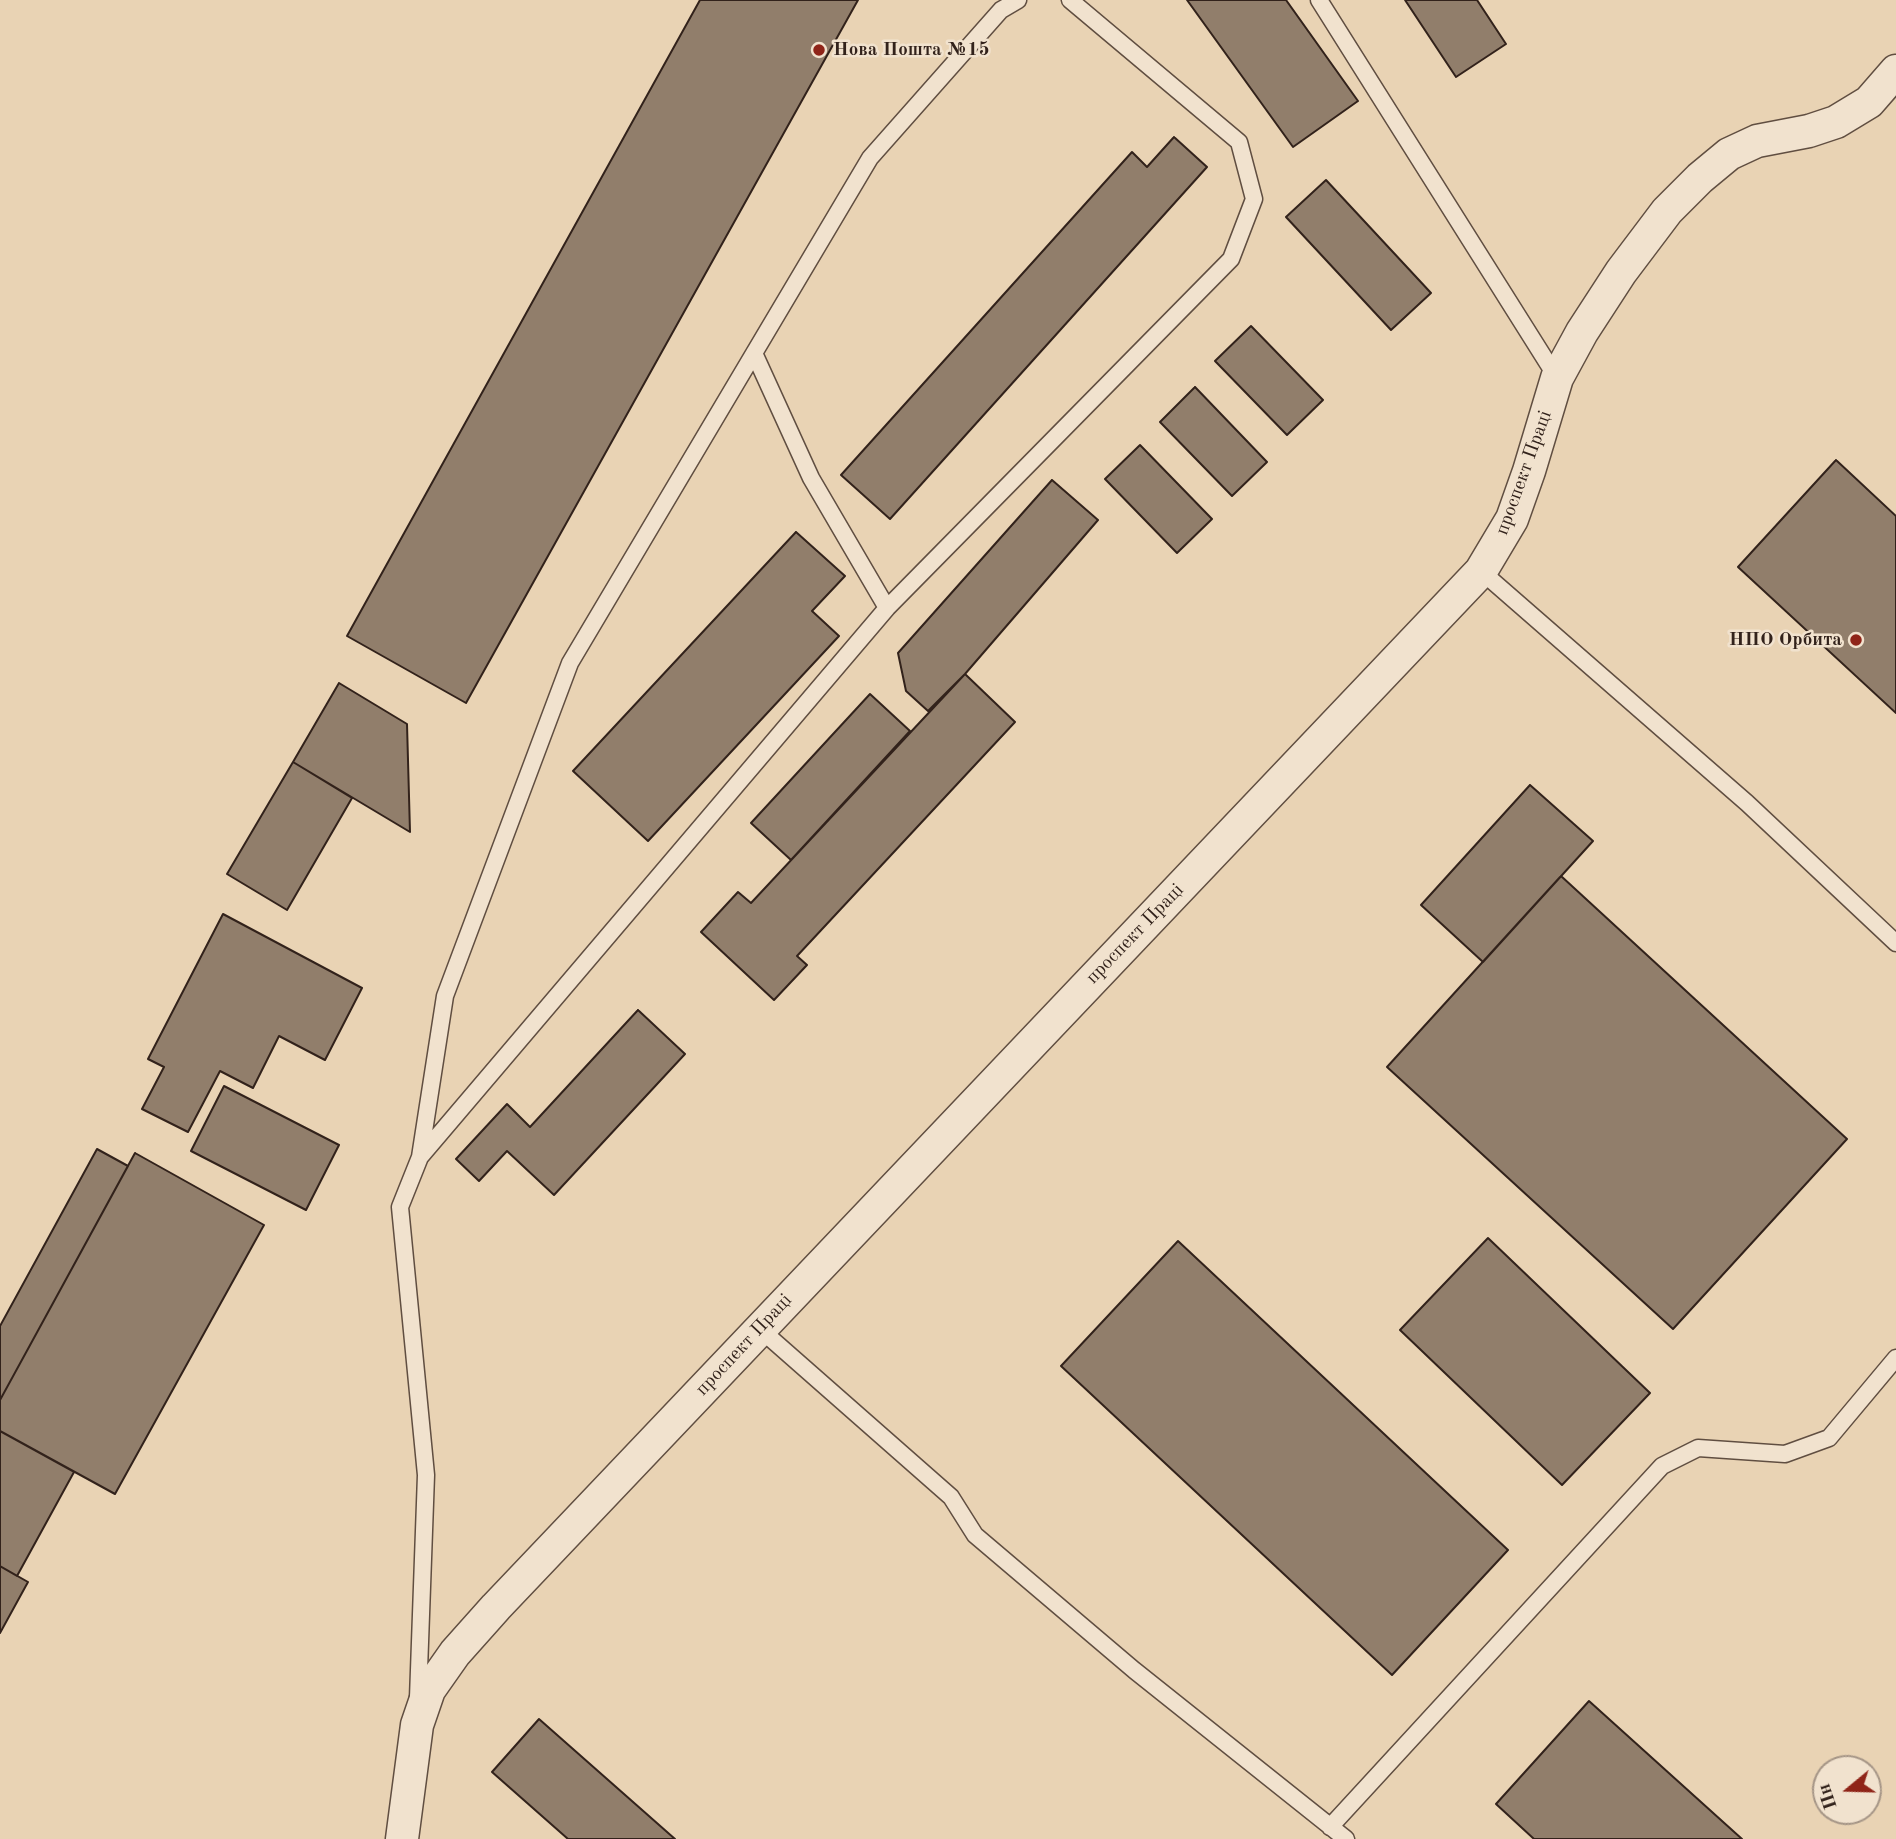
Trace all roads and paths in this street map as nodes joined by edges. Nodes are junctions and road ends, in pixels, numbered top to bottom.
1 (1018, 0) edge
2 (1070, 0) edge
3 (1319, 0) edge
4 (1896, 71) edge
5 (754, 353) junction
6 (1557, 379) junction
7 (1480, 571) junction
8 (887, 608) junction
9 (1896, 943) edge
10 (420, 1157) junction
11 (760, 1329) junction
12 (1896, 1358) edge
13 (417, 1725) junction
14 (1330, 1827) junction
15 (401, 1839) edge
16 (1346, 1839) edge

1 - 5 lane
2 - 8 lane
3 - 6 lane
4 - 6 street, проспект Праці
5 - 8 lane
5 - 10 lane
6 - 7 street, проспект Праці
7 - 9 lane
7 - 11 street, проспект Праці
8 - 10 lane
10 - 13 lane
11 - 13 street, проспект Праці
11 - 14 lane
12 - 14 lane
13 - 15 street, проспект Праці
14 - 16 lane

